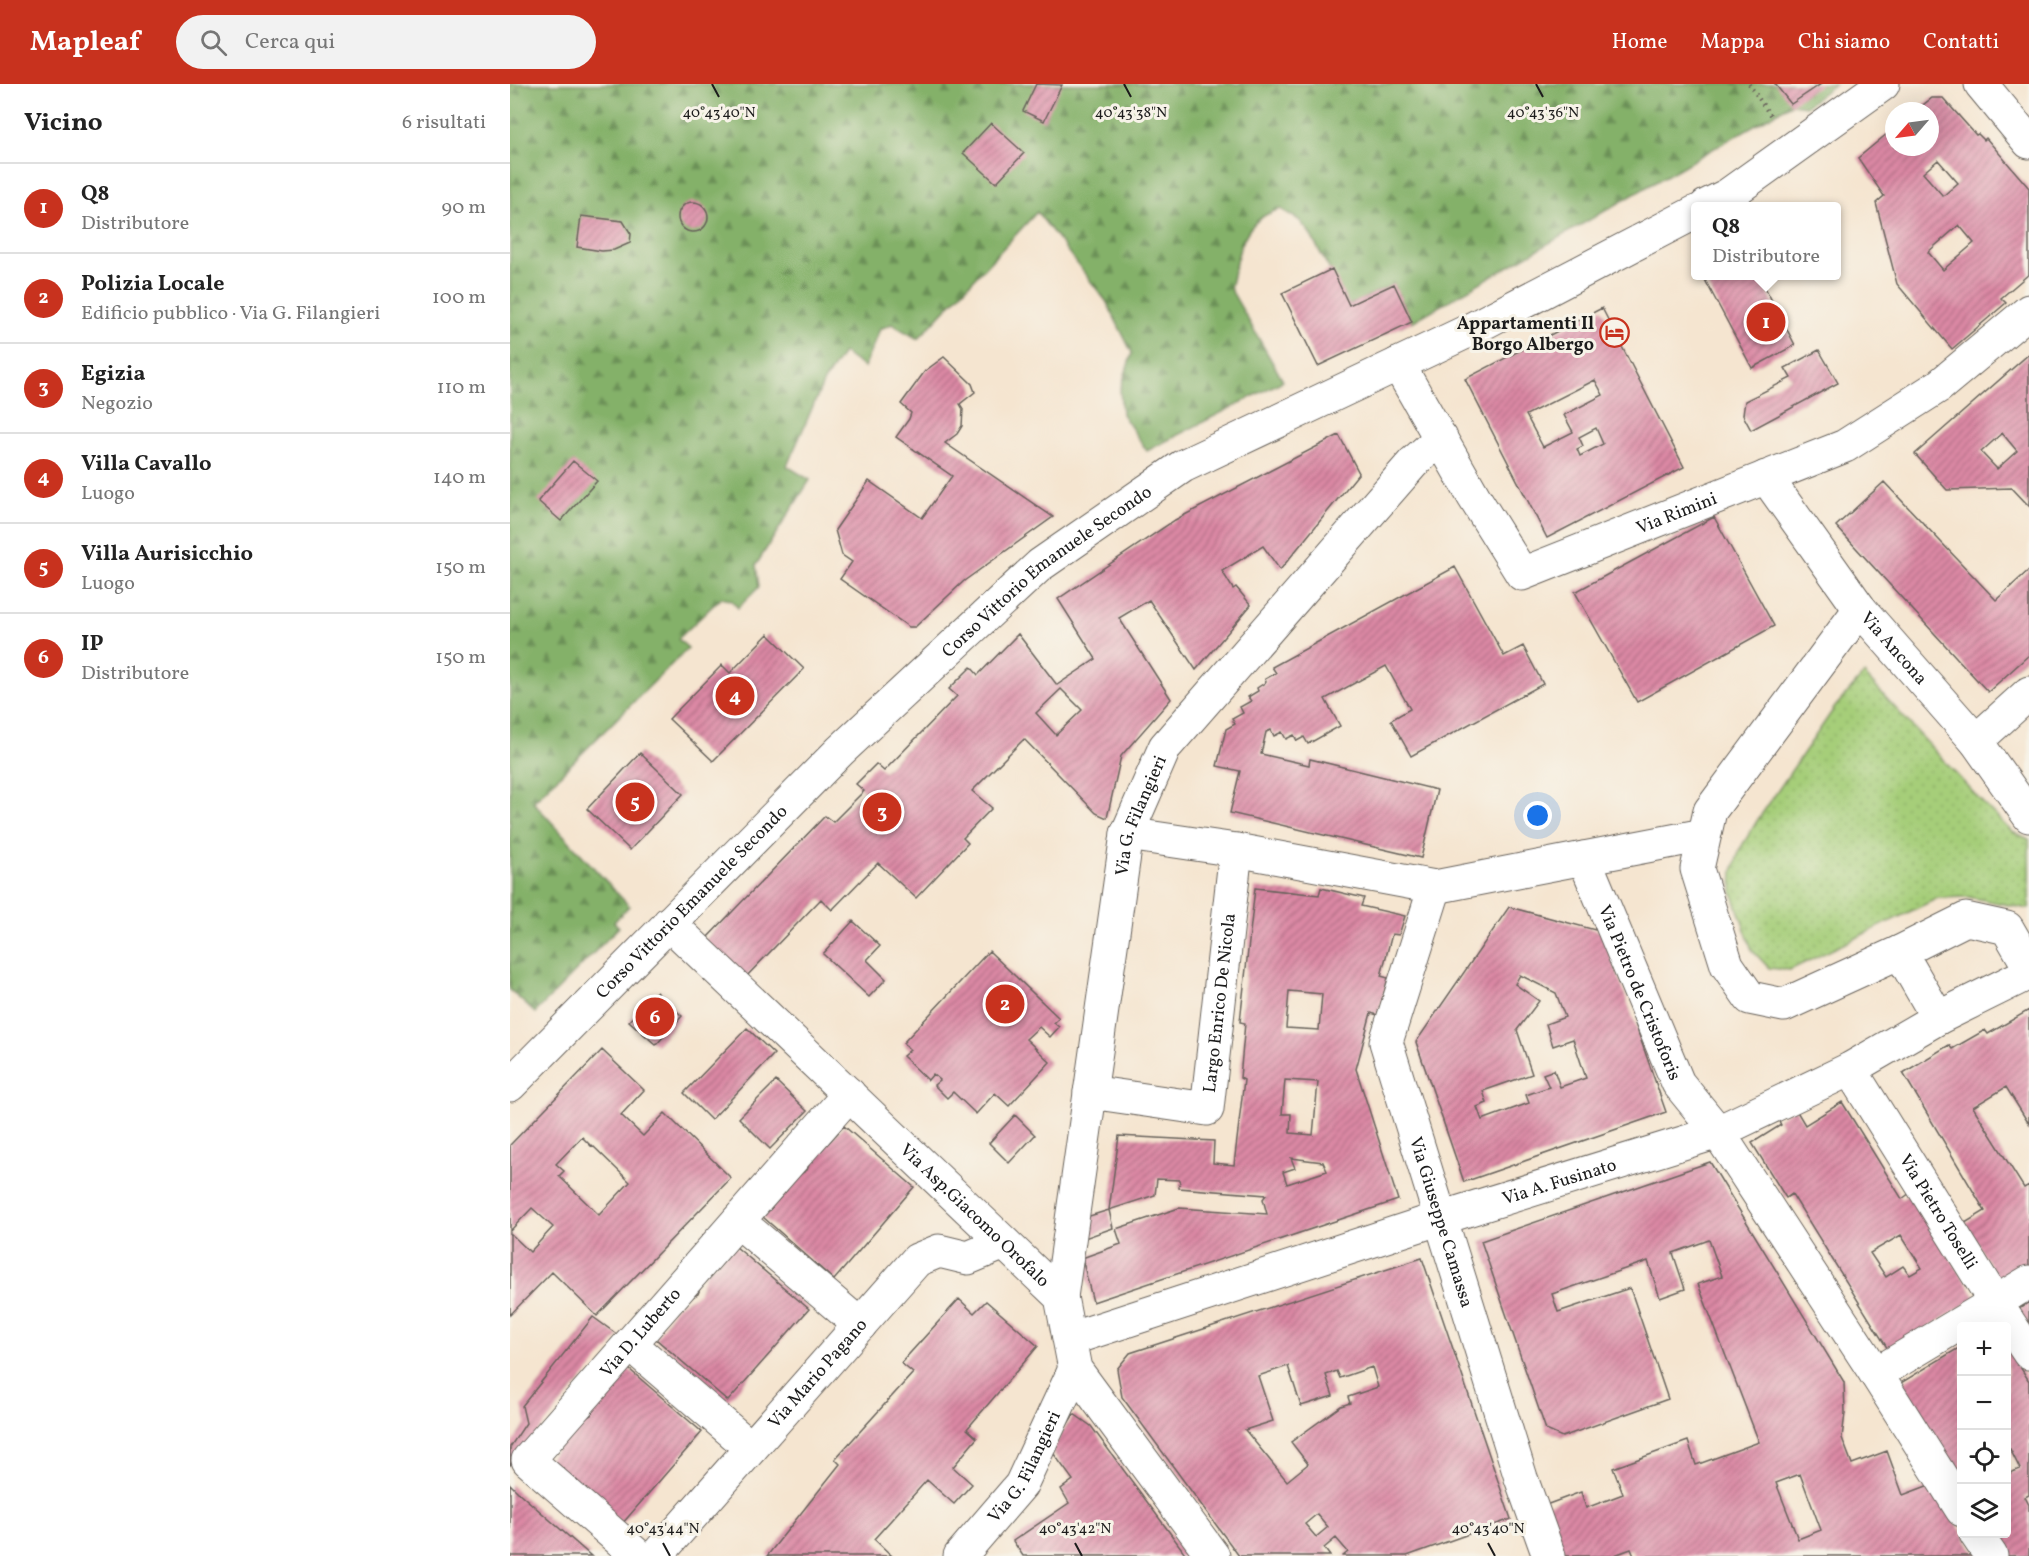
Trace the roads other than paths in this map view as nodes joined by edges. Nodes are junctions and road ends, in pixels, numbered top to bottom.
1 (1882, 84) edge
2 (1981, 84) edge
3 (2026, 132) edge
4 (1715, 202) edge
5 (1691, 214) edge
6 (2029, 311) edge
7 (1398, 364) junction
8 (1441, 438) junction
9 (1766, 477) junction
10 (1860, 609) junction
11 (2029, 693) edge
12 (1976, 741) junction
13 (2029, 816) edge
14 (1127, 834) junction
15 (1704, 834) junction
16 (1236, 850) junction
17 (1584, 858) junction
18 (1436, 887) junction
19 (669, 922) junction
20 (1899, 952) junction
21 (2029, 966) edge
22 (2029, 973) edge
23 (1938, 1018) junction
24 (1850, 1069) junction
25 (510, 1085) edge
26 (1090, 1092) junction
27 (849, 1095) junction
28 (1718, 1132) junction
29 (1441, 1218) junction
30 (738, 1221) junction
31 (1004, 1243) junction
32 (2029, 1282) edge
33 (1061, 1297) junction
34 (1995, 1302) junction
35 (860, 1324) junction
36 (630, 1344) junction
37 (2029, 1353) edge
38 (1072, 1354) junction
39 (1876, 1374) junction
40 (751, 1448) junction
41 (1957, 1502) edge
42 (1979, 1538) edge
43 (638, 1556) edge
44 (656, 1556) edge
45 (960, 1556) edge
46 (1213, 1556) edge
47 (1549, 1556) edge
48 (1990, 1556) edge

1 - 4 street
2 - 3 street
5 - 7 street, Corso Vittorio Emanuele Secondo
6 - 9 street, Via Rimini
7 - 8 street, Via Rimini
7 - 19 street, Corso Vittorio Emanuele Secondo
8 - 9 street, Via Rimini
8 - 14 street, Via G. Filangieri
9 - 10 street, Via Ancona
10 - 12 street, Via Ancona
10 - 15 street
11 - 12 street
12 - 13 street, Via Ancona
14 - 16 street
14 - 26 street, Via G. Filangieri
15 - 17 street
15 - 20 street
16 - 18 street
16 - 26 street, Largo Enrico De Nicola
17 - 18 street
17 - 28 street, Via Pietro de Cristoforis
18 - 29 street, Via Giuseppe Camassa
19 - 25 street, Corso Vittorio Emanuele Secondo
19 - 27 street, Via Asp.Giacomo Orofalo
20 - 21 street
20 - 23 street
22 - 23 street, Via A. Fusinato
23 - 24 street, Via A. Fusinato
24 - 28 street, Via A. Fusinato
24 - 34 street, Via Pietro Toselli
26 - 33 street, Via G. Filangieri
27 - 30 street, Via D. Luberto
27 - 31 street, Via Asp.Giacomo Orofalo
28 - 29 street, Via A. Fusinato
28 - 39 street, Via Pietro de Cristoforis
29 - 38 street, Via A. Fusinato
29 - 47 street, Via Giuseppe Camassa
30 - 35 street
30 - 36 street, Via D. Luberto
31 - 33 street, Via Asp.Giacomo Orofalo
31 - 35 street, Via Mario Pagano
32 - 34 street
33 - 38 street, Via Asp.Giacomo Orofalo
34 - 37 street, Via Pietro Toselli
34 - 39 street
35 - 40 street, Via Mario Pagano
36 - 40 street
36 - 43 street, Via D. Luberto
38 - 45 street, Via G. Filangieri
38 - 46 street, Via Asp.Giacomo Orofalo
39 - 41 street, Via Pietro de Cristoforis
40 - 44 street, Via Mario Pagano
42 - 48 street

